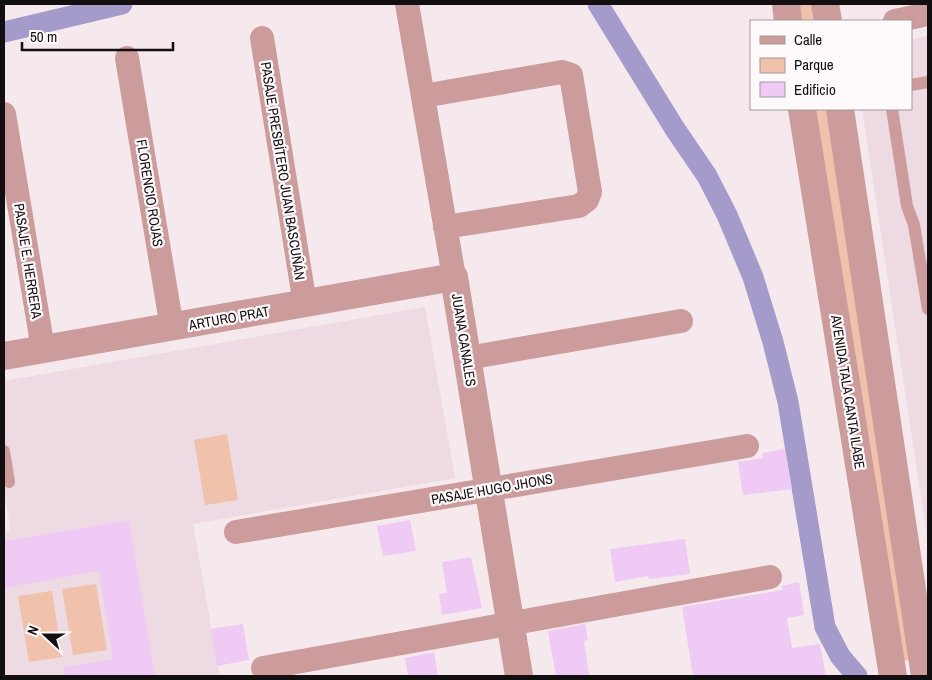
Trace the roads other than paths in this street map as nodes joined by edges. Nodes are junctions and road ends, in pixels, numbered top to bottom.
1 (407, 4) edge
2 (786, 4) edge
3 (825, 4) edge
4 (928, 14) edge
5 (788, 20) edge
6 (828, 20) edge
7 (899, 20) edge
8 (262, 38) dead end
9 (127, 58) dead end
10 (928, 82) edge
11 (912, 85) edge
12 (423, 96) junction
13 (802, 110) edge
14 (840, 110) edge
15 (892, 110) edge
16 (4, 114) edge
17 (445, 227) junction
18 (454, 277) junction
19 (305, 304) junction
20 (928, 309) edge
21 (681, 321) dead end
22 (172, 328) junction
23 (43, 349) junction
24 (4, 356) edge
25 (467, 358) junction
26 (748, 446) dead end
27 (4, 451) edge
28 (9, 482) dead end
29 (488, 490) junction
30 (236, 532) dead end
31 (770, 577) dead end
32 (511, 624) junction
33 (263, 668) dead end
34 (519, 676) edge
35 (893, 676) edge
36 (925, 676) edge

1 - 12 street, JUANA CANALES
2 - 5 street
3 - 6 street
4 - 7 street
8 - 19 street, PASAJE PRESBÍTERO JUAN BASCUÑÁN
9 - 22 street, FLORENCIO ROJAS
10 - 11 lane
12 - 17 street, JUANA CANALES
12 - 17 street
13 - 35 street, AVENIDA TALA CANTA ILABE
14 - 36 street
15 - 20 lane
16 - 23 street, PASAJE E. HERRERA
17 - 18 street, JUANA CANALES
18 - 19 street, ARTURO PRAT
18 - 25 street, JUANA CANALES
19 - 22 street, ARTURO PRAT
21 - 25 street
22 - 23 street, ARTURO PRAT
23 - 24 street, ARTURO PRAT
25 - 29 street, JUANA CANALES
26 - 29 street, PASAJE HUGO JHONS
27 - 28 lane
29 - 30 street, PASAJE HUGO JHONS
29 - 32 street, JUANA CANALES
31 - 32 street
32 - 33 street
32 - 34 street, JUANA CANALES

